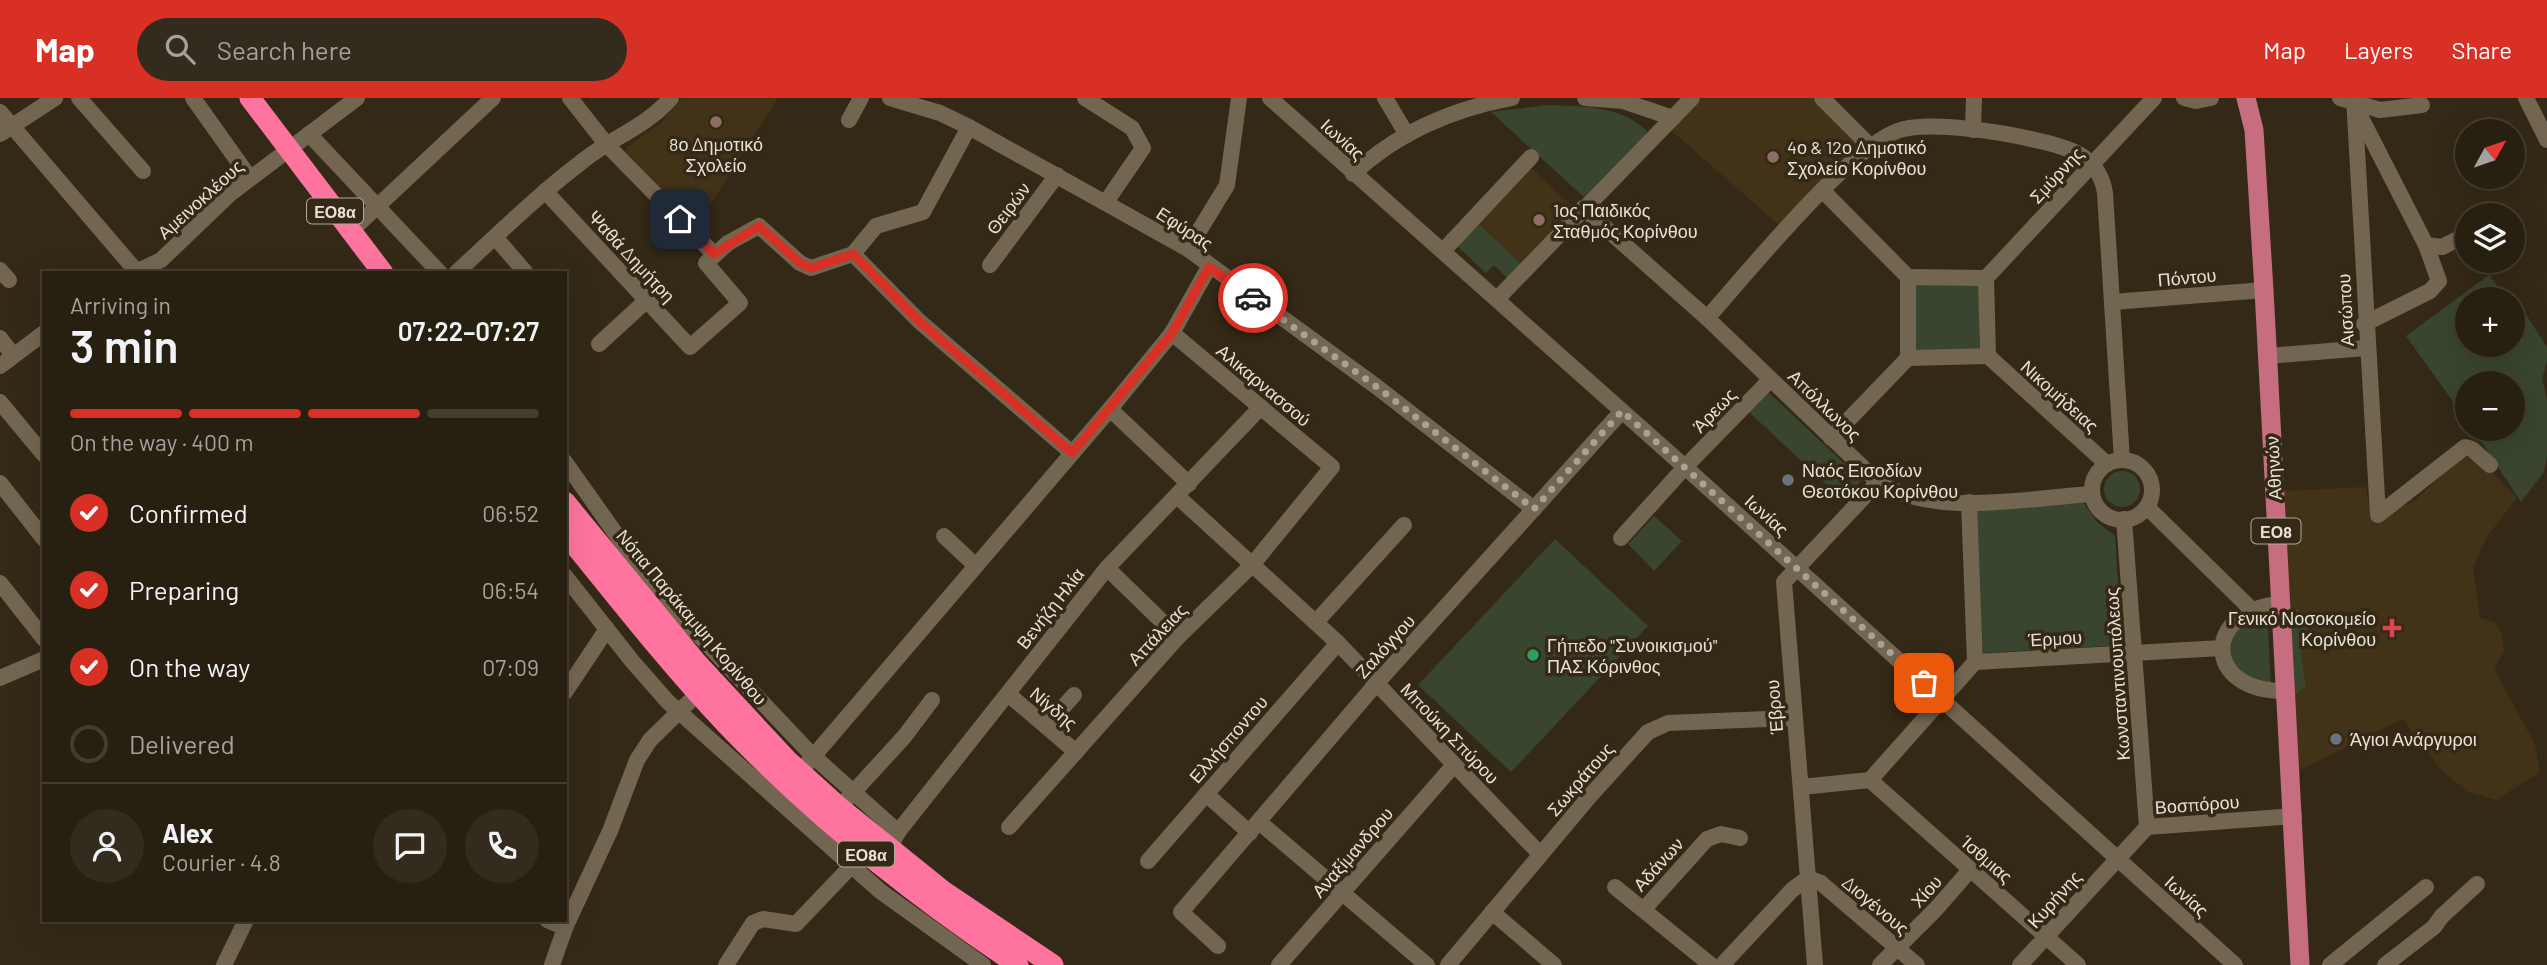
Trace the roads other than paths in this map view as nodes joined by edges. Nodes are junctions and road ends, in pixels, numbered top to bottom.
1 (55, 98) edge
2 (79, 98) edge
3 (193, 98) edge
4 (250, 98) edge
5 (357, 98) edge
6 (493, 98) edge
7 (570, 98) edge
8 (671, 98) edge
9 (861, 98) edge
10 (1085, 98) edge
11 (1239, 98) edge
12 (1270, 98) edge
13 (1385, 98) edge
14 (1512, 98) edge
15 (1585, 98) edge
16 (1692, 98) edge
17 (1822, 98) edge
18 (1974, 98) edge
19 (2154, 98) edge
20 (2184, 98) edge
21 (2211, 98) edge
22 (2246, 98) edge
23 (2526, 98) edge
24 (2349, 99) edge
25 (902, 100) edge
26 (2422, 105) dead end
27 (1672, 118) junction
28 (849, 120) dead end
29 (4, 124) edge
30 (969, 127) junction
31 (1973, 131) junction
32 (309, 134) junction
33 (1407, 135) junction
34 (2547, 140) edge
35 (607, 145) junction
36 (1869, 145) junction
37 (288, 148) junction
38 (1531, 157) dead end
39 (2093, 163) junction
40 (143, 171) dead end
41 (1353, 174) junction
42 (1057, 175) junction
43 (250, 178) junction
44 (545, 191) junction
45 (1823, 191) junction
46 (1106, 202) junction
47 (379, 205) junction
48 (1583, 208) junction
49 (351, 232) junction
50 (495, 237) junction
51 (2455, 240) edge
52 (2426, 245) junction
53 (1188, 249) junction
54 (1443, 251) junction
55 (714, 254) junction
56 (853, 254) junction
57 (990, 265) dead end
58 (1209, 267) junction
59 (142, 271) edge
60 (381, 271) edge
61 (438, 271) edge
62 (458, 271) edge
63 (524, 271) edge
64 (1908, 277) junction
65 (1986, 278) junction
66 (2264, 290) junction
67 (1497, 299) junction
68 (647, 300) junction
69 (2113, 302) junction
70 (1707, 318) junction
71 (2364, 324) junction
72 (1172, 333) junction
73 (0, 338) edge
74 (40, 341) edge
75 (599, 344) dead end
76 (2366, 348) junction
77 (13, 355) junction
78 (1988, 356) junction
79 (2267, 356) junction
80 (1908, 358) junction
81 (0, 366) edge
82 (1770, 380) junction
83 (0, 402) edge
84 (1261, 407) junction
85 (1110, 409) junction
86 (1622, 411) junction
87 (1831, 438) junction
88 (42, 453) edge
89 (1072, 453) junction
90 (2114, 462) junction
91 (567, 465) edge
92 (2490, 465) dead end
93 (1332, 467) joint
94 (1685, 467) junction
95 (1878, 482) junction
96 (0, 484) edge
97 (1189, 484) junction
98 (2092, 494) junction
99 (1177, 496) junction
100 (1969, 502) junction
101 (567, 504) edge
102 (2147, 507) junction
103 (1534, 509) junction
104 (2124, 519) junction
105 (1404, 525) dead end
106 (567, 535) edge
107 (42, 536) edge
108 (944, 536) dead end
109 (1621, 538) dead end
110 (1252, 565) junction
111 (976, 566) junction
112 (1107, 568) junction
113 (1796, 568) junction
114 (567, 579) edge
115 (0, 583) edge
116 (641, 583) junction
117 (2280, 604) junction
118 (2251, 608) junction
119 (1316, 622) junction
120 (607, 629) junction
121 (42, 636) edge
122 (1178, 637) junction
123 (1338, 643) junction
124 (2222, 648) junction
125 (2135, 653) junction
126 (42, 660) edge
127 (1975, 662) junction
128 (0, 678) edge
129 (1377, 684) junction
130 (567, 689) edge
131 (2285, 691) junction
132 (1008, 694) junction
133 (1074, 695) dead end
134 (932, 700) dead end
135 (1942, 700) junction
136 (684, 706) junction
137 (1793, 718) junction
138 (1046, 726) junction
139 (1076, 752) junction
140 (1454, 765) junction
141 (795, 778) junction
142 (1870, 780) junction
143 (1801, 787) junction
144 (1206, 794) junction
145 (846, 800) junction
146 (2294, 816) junction
147 (1009, 827) dead end
148 (2147, 827) junction
149 (1255, 828) junction
150 (1740, 838) dead end
151 (893, 840) junction
152 (1540, 854) junction
153 (858, 859) junction
154 (2116, 859) junction
155 (1148, 861) dead end
156 (1970, 870) junction
157 (1808, 878) junction
158 (2477, 884) dead end
159 (1615, 887) dead end
160 (2426, 887) dead end
161 (1343, 892) junction
162 (1644, 909) junction
163 (1492, 912) junction
164 (245, 922) edge
165 (552, 922) edge
166 (565, 928) junction
167 (2046, 936) junction
168 (1218, 946) dead end
169 (1898, 949) junction
170 (1451, 964) edge
171 (223, 965) edge
172 (552, 965) edge
173 (726, 965) edge
174 (983, 965) edge
175 (1018, 965) edge
176 (1053, 965) edge
177 (1279, 965) edge
178 (1427, 965) edge
179 (1554, 965) edge
180 (1711, 965) edge
181 (1722, 965) edge
182 (1815, 965) edge
183 (1880, 965) edge
184 (1917, 965) edge
185 (2020, 965) edge
186 (2078, 965) edge
187 (2235, 965) edge
188 (2300, 965) edge
189 (2330, 965) edge
190 (2385, 965) edge

1 - 29 street
2 - 40 street
3 - 43 street
4 - 37 highway, ΕΟ8α
5 - 32 street, Αμεινοκλέους
6 - 47 street
7 - 35 street
8 - 35 street
9 - 28 street
10 - 46 street
11 - 53 street
12 - 41 street, Ιωνίας
13 - 33 street
14 - 33 street
15 - 27 street
16 - 27 street
17 - 36 street
18 - 31 street
19 - 39 street, Σμύρνης
20 - 21 street
22 - 66 main road, Αθηνών / ΕΟ8
23 - 34 street
24 - 26 street
24 - 52 street
24 - 71 street, Αισώπου
25 - 30 street, Εφύρας
27 - 48 street
29 - 59 street
30 - 42 street, Εφύρας
30 - 56 street
31 - 36 street
31 - 39 street
32 - 37 street, Αμεινοκλέους
32 - 47 street
33 - 41 street
35 - 44 street
35 - 55 street
36 - 45 street
37 - 43 street, Αμεινοκλέους
37 - 49 highway, ΕΟ8α
38 - 54 street
39 - 65 street, Σμύρνης
39 - 69 street
41 - 54 street, Ιωνίας
42 - 46 street, Εφύρας
42 - 57 street, Θειρών
43 - 59 street, Αμεινοκλέους
44 - 50 street
44 - 68 street, Ψαθά Δημήτρη
45 - 64 street
45 - 70 street
46 - 53 street, Εφύρας
47 - 49 street
47 - 61 street
48 - 67 street
48 - 70 street, Απόλλωνος
49 - 60 highway, ΕΟ8α
50 - 62 street
50 - 63 street
51 - 52 street
52 - 71 street
53 - 58 street, Εφύρας
54 - 67 street, Ιωνίας
55 - 56 street
55 - 68 street, Ψαθά Δημήτρη
56 - 89 street
58 - 72 street
58 - 103 street, Εφύρας
64 - 65 street
64 - 80 street
65 - 78 street
66 - 69 street, Πόντου
66 - 79 main road, Αθηνών / ΕΟ8
67 - 86 street, Ιωνίας
68 - 75 street
69 - 90 street
70 - 82 street, Απόλλωνος
71 - 76 street, Αισώπου
72 - 84 street, Αλικαρνασσού
72 - 85 street
73 - 77 street
74 - 77 street
76 - 79 street
76 - 92 street, Αισώπου
77 - 81 street
78 - 80 street
78 - 90 street, Νικομήδειας
79 - 117 main road, Αθηνών / ΕΟ8
80 - 87 street
82 - 87 street, Απόλλωνος
82 - 94 street, Άρεως
83 - 88 street
84 - 93 street, Αλικαρνασσού
84 - 97 street, Βενήζη Ηλία
85 - 89 street
85 - 97 street
86 - 94 street, Ιωνίας
86 - 103 street, Ζαλόγγου
87 - 95 street, Απόλλωνος
89 - 111 street
90 - 98 street
90 - 102 street, Νικομήδειας
91 - 116 street
93 - 110 street, Αττάλειας
94 - 109 street, Άρεως
94 - 113 street, Ιωνίας
95 - 100 street, Απόλλωνος
95 - 113 street, Έβρου
96 - 107 street
97 - 99 street, Βενήζη Ηλία
98 - 100 street, Απόλλωνος
98 - 104 street
99 - 110 street, Μπούκη Σπύρου
99 - 112 street, Βενήζη Ηλία
100 - 127 street
101 - 116 highway, Νότια Παράκαμψη Κορίνθου / ΕΟ8α
102 - 104 street
102 - 118 street
103 - 129 street, Ζαλόγγου
104 - 125 street, Κωνσταντινουπόλεως
105 - 119 street
106 - 141 highway, Νότια Παράκαμψη Κορίνθου / ΕΟ8α
108 - 111 street
110 - 119 street, Μπούκη Σπύρου
110 - 122 street, Αττάλειας
111 - 141 street
112 - 122 street
112 - 132 street, Βενήζη Ηλία
113 - 135 street, Ιωνίας
113 - 137 street, Έβρου
114 - 120 street
115 - 121 street
116 - 141 highway, Νότια Παράκαμψη Κορίνθου / ΕΟ8α
116 - 141 street
117 - 118 street
117 - 131 main road, Αθηνών / ΕΟ8
118 - 124 street
119 - 123 street, Μπούκη Σπύρου
120 - 130 street
120 - 136 street
122 - 139 street, Αττάλειας
123 - 129 street, Μπούκη Σπύρου
123 - 144 street, Ελλήσποντου
124 - 125 street, Έρμου
124 - 131 street
125 - 127 street, Έρμου
125 - 148 street, Κωνσταντινουπόλεως
126 - 128 street
127 - 135 street
129 - 140 street, Μπούκη Σπύρου
129 - 149 street, Ζαλόγγου
131 - 146 main road, Αθηνών / ΕΟ8
132 - 138 street, Νίγδης
132 - 151 street, Βενήζη Ηλία
133 - 138 street
134 - 145 street
135 - 142 street
135 - 154 street, Ιωνίας
136 - 141 street
136 - 166 street
137 - 143 street, Έβρου
137 - 152 street, Σωκράτους
138 - 139 street, Νίγδης
139 - 147 street, Αττάλειας
140 - 152 street, Μπούκη Σπύρου
140 - 161 street, Αναξίμανδρου
141 - 145 highway, Νότια Παράκαμψη Κορίνθου / ΕΟ8α
141 - 153 highway, Νότια Παράκαμψη Κορίνθου / ΕΟ8α
142 - 143 street
142 - 156 street, Ίσθμιας
143 - 157 street, Έβρου
144 - 149 street
144 - 155 street, Ελλήσποντου
145 - 151 highway, Νότια Παράκαμψη Κορίνθου / ΕΟ8α
146 - 148 street, Βοσπόρου
146 - 188 main road, Αθηνών / ΕΟ8
148 - 154 street, Βοσπόρου
149 - 161 street
149 - 168 street, Ζαλόγγου
150 - 162 street, Αδάνων
151 - 176 highway, Νότια Παράκαμψη Κορίνθου / ΕΟ8α
152 - 163 street, Σωκράτους
153 - 173 street
153 - 174 street
153 - 175 highway, Νότια Παράκαμψη Κορίνθου / ΕΟ8α
154 - 167 street, Κυρήνης
154 - 187 street, Ιωνίας
156 - 167 street, Ίσθμιας
156 - 169 street, Χίου
157 - 169 street, Διογένους
157 - 181 street
157 - 182 street, Έβρου
158 - 190 street
159 - 162 street
160 - 189 street
161 - 177 street, Αναξίμανδρου
161 - 178 street
162 - 180 street
163 - 170 street, Σωκράτους
163 - 179 street
164 - 171 street
165 - 166 street
166 - 172 street
167 - 185 street, Κυρήνης
167 - 186 street, Ίσθμιας
169 - 183 street, Χίου
169 - 184 street, Διογένους

